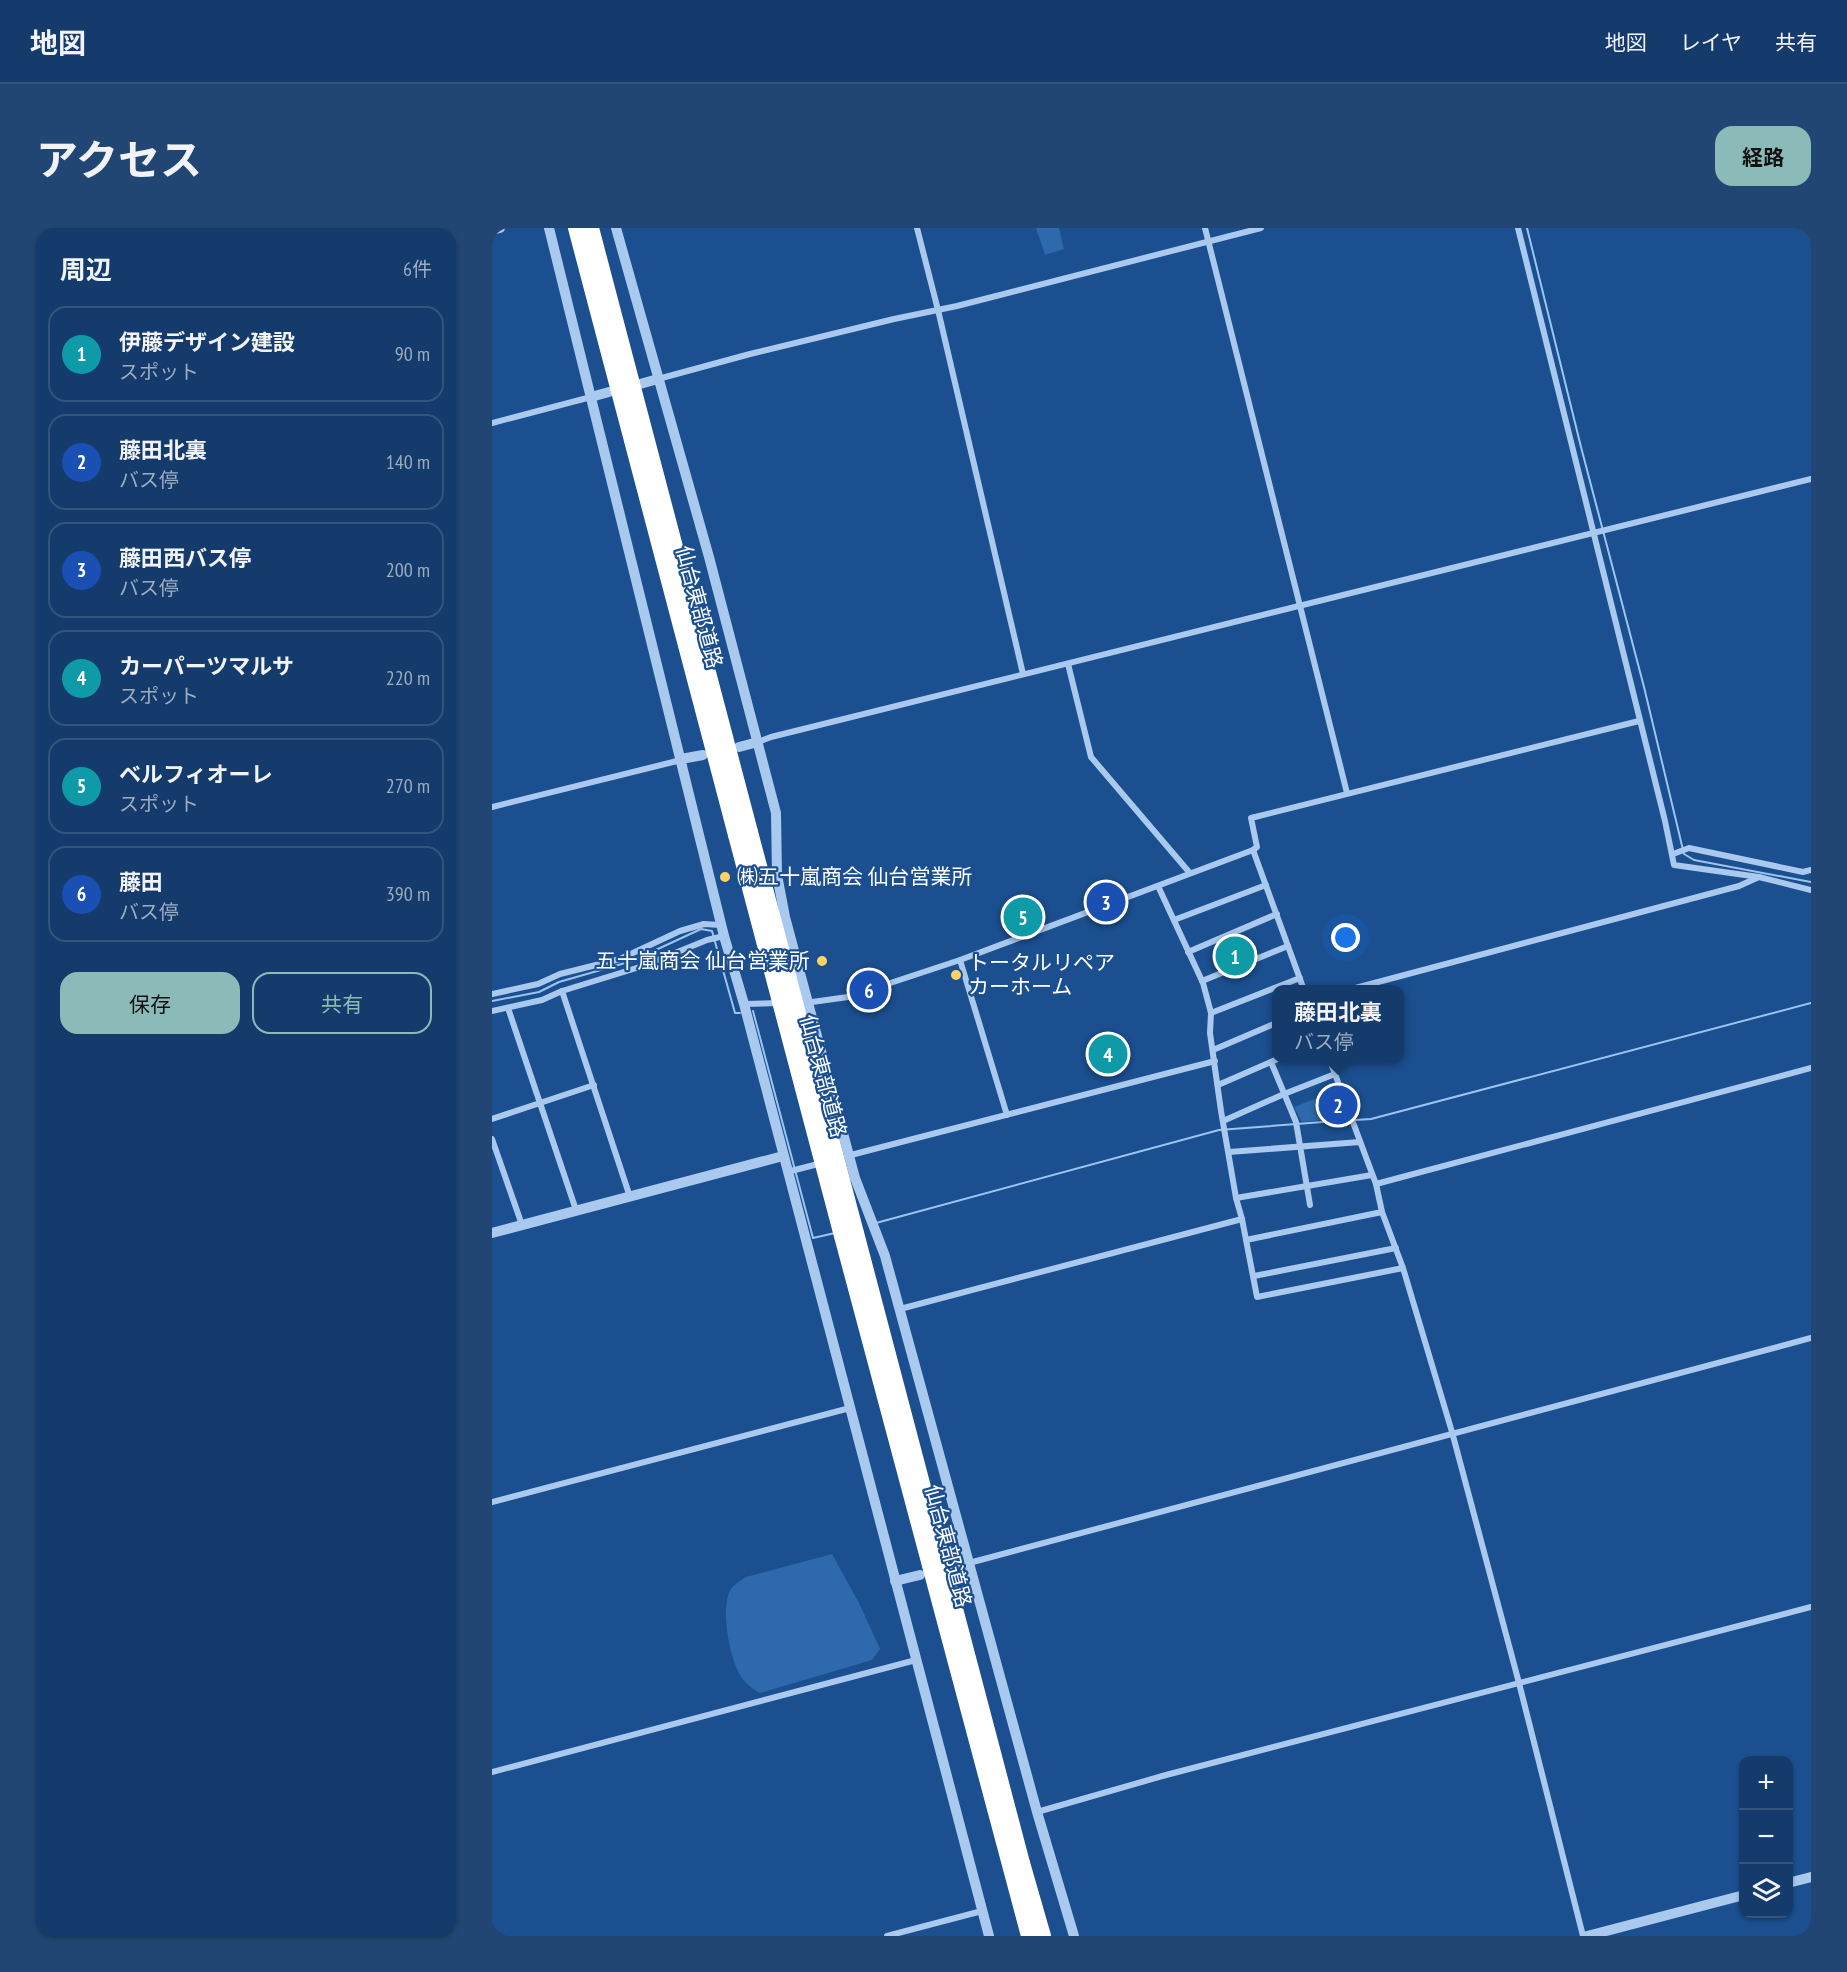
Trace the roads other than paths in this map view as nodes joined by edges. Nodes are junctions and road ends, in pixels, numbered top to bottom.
1 (500, 228) edge
2 (549, 228) edge
3 (576, 228) edge
4 (591, 228) edge
5 (616, 228) edge
6 (916, 228) edge
7 (1205, 228) edge
8 (1261, 228) edge
9 (1518, 228) edge
10 (492, 230) edge
11 (1208, 241) junction
12 (938, 310) junction
13 (658, 379) junction
14 (640, 384) dead end
15 (609, 392) dead end
16 (591, 397) junction
17 (492, 423) edge
18 (1811, 479) edge
19 (1596, 532) junction
20 (1300, 606) junction
21 (1068, 664) junction
22 (1023, 674) junction
23 (1639, 721) junction
24 (758, 742) junction
25 (739, 747) dead end
26 (703, 755) dead end
27 (681, 759) junction
28 (1347, 793) junction
29 (492, 807) edge
30 (743, 833) junction
31 (1252, 850) junction
32 (1675, 853) junction
33 (1189, 872) junction
34 (1811, 872) edge
35 (1759, 878) junction
36 (1266, 885) junction
37 (1158, 886) junction
38 (1811, 890) edge
39 (1277, 914) junction
40 (1174, 920) junction
41 (722, 932) junction
42 (1288, 946) junction
43 (1188, 952) junction
44 (960, 960) junction
45 (1300, 978) junction
46 (1202, 981) junction
47 (1282, 985) edge
48 (1302, 985) edge
49 (1367, 985) edge
50 (1272, 989) edge
51 (562, 992) junction
52 (492, 994) edge
53 (808, 1003) junction
54 (744, 1004) junction
55 (508, 1008) junction
56 (492, 1011) edge
57 (1211, 1013) junction
58 (1272, 1025) edge
59 (1213, 1050) junction
60 (1215, 1061) junction
61 (1271, 1062) joint
62 (1331, 1063) edge
63 (1811, 1068) edge
64 (1335, 1074) junction
65 (594, 1085) junction
66 (1218, 1085) junction
67 (1284, 1094) junction
68 (539, 1102) junction
69 (1007, 1115) junction
70 (492, 1119) edge
71 (1223, 1121) junction
72 (492, 1140) edge
73 (1360, 1142) junction
74 (1301, 1147) junction
75 (1229, 1152) junction
76 (783, 1156) junction
77 (849, 1156) junction
78 (793, 1170) junction
79 (1372, 1175) junction
80 (1376, 1184) junction
81 (1307, 1186) junction
82 (630, 1197) junction
83 (1236, 1198) junction
84 (1310, 1205) dead end
85 (576, 1210) junction
86 (1382, 1212) junction
87 (1242, 1219) junction
88 (522, 1225) junction
89 (492, 1233) edge
90 (849, 1235) junction
91 (1246, 1240) junction
92 (1396, 1248) junction
93 (1403, 1268) junction
94 (1254, 1276) junction
95 (900, 1309) junction
96 (1811, 1338) edge
97 (850, 1408) junction
98 (1452, 1432) junction
99 (492, 1502) edge
100 (969, 1563) junction
101 (953, 1567) dead end
102 (920, 1575) dead end
103 (895, 1581) junction
104 (1811, 1606) edge
105 (916, 1660) junction
106 (1519, 1683) junction
107 (492, 1772) edge
108 (1037, 1812) junction
109 (1811, 1877) edge
110 (1793, 1882) edge
111 (1739, 1895) edge
112 (982, 1911) junction
113 (887, 1936) edge
114 (989, 1936) edge
115 (1029, 1936) edge
116 (1043, 1936) edge
117 (1074, 1936) edge
118 (1585, 1936) edge

1 - 10 street
2 - 16 street
3 - 30 highway, 仙台東部道路
4 - 30 highway, 仙台東部道路
5 - 13 street
6 - 12 street
7 - 11 street
8 - 11 street
9 - 19 street
11 - 12 street
11 - 20 street
12 - 13 street
12 - 22 street
13 - 14 street
13 - 24 street
15 - 16 street
16 - 17 street
16 - 27 street
18 - 19 street
19 - 20 street
19 - 23 street
20 - 21 street
20 - 28 street
21 - 22 street
21 - 33 street
22 - 24 street
23 - 28 street
23 - 32 street
24 - 25 street
24 - 53 street
26 - 27 street
27 - 29 street
27 - 41 street
28 - 31 street
30 - 90 highway, 仙台東部道路, bridge
31 - 33 street
31 - 36 street
32 - 34 street
32 - 35 street
33 - 37 street
35 - 38 street
35 - 49 street
36 - 39 street
36 - 40 street
37 - 40 street
37 - 44 street
39 - 42 street
39 - 43 street
40 - 43 street
41 - 51 street
41 - 52 street
41 - 54 street
42 - 45 street
42 - 46 street
43 - 46 street
44 - 53 street
44 - 69 street
45 - 47 street
45 - 48 street
46 - 57 street
50 - 57 street
51 - 55 street
51 - 65 street
53 - 54 street
53 - 77 street
54 - 76 street
55 - 56 street
55 - 68 street
57 - 59 street
58 - 59 street
59 - 60 street
60 - 66 street
60 - 69 street
61 - 66 street
61 - 67 street
62 - 64 street
63 - 80 street
64 - 67 street
64 - 73 street
65 - 68 street
65 - 82 street
66 - 71 street
67 - 71 street
67 - 74 street
68 - 70 street
68 - 85 street
69 - 77 street
71 - 75 street
72 - 88 street
73 - 74 street
73 - 79 street
74 - 75 street
74 - 81 street
75 - 83 street
76 - 78 street
76 - 82 street
77 - 78 street
77 - 95 street
78 - 97 street
79 - 80 street
79 - 81 street
80 - 86 street
81 - 83 street
81 - 84 street
82 - 85 street
83 - 87 street
85 - 88 street
86 - 91 street
86 - 92 street
87 - 91 street
87 - 95 street
88 - 89 street
90 - 115 highway, 仙台東部道路
90 - 116 highway, 仙台東部道路
91 - 94 street
92 - 93 street
92 - 94 street
93 - 94 street
93 - 98 street
95 - 100 street
96 - 98 street
97 - 99 street
97 - 103 street
98 - 100 street
98 - 106 street
100 - 101 street
100 - 108 street
102 - 103 street
103 - 105 street
104 - 106 street
105 - 107 street
105 - 112 street
106 - 108 street
106 - 118 street
108 - 117 street
109 - 110 street
111 - 118 street
112 - 113 street
112 - 114 street

